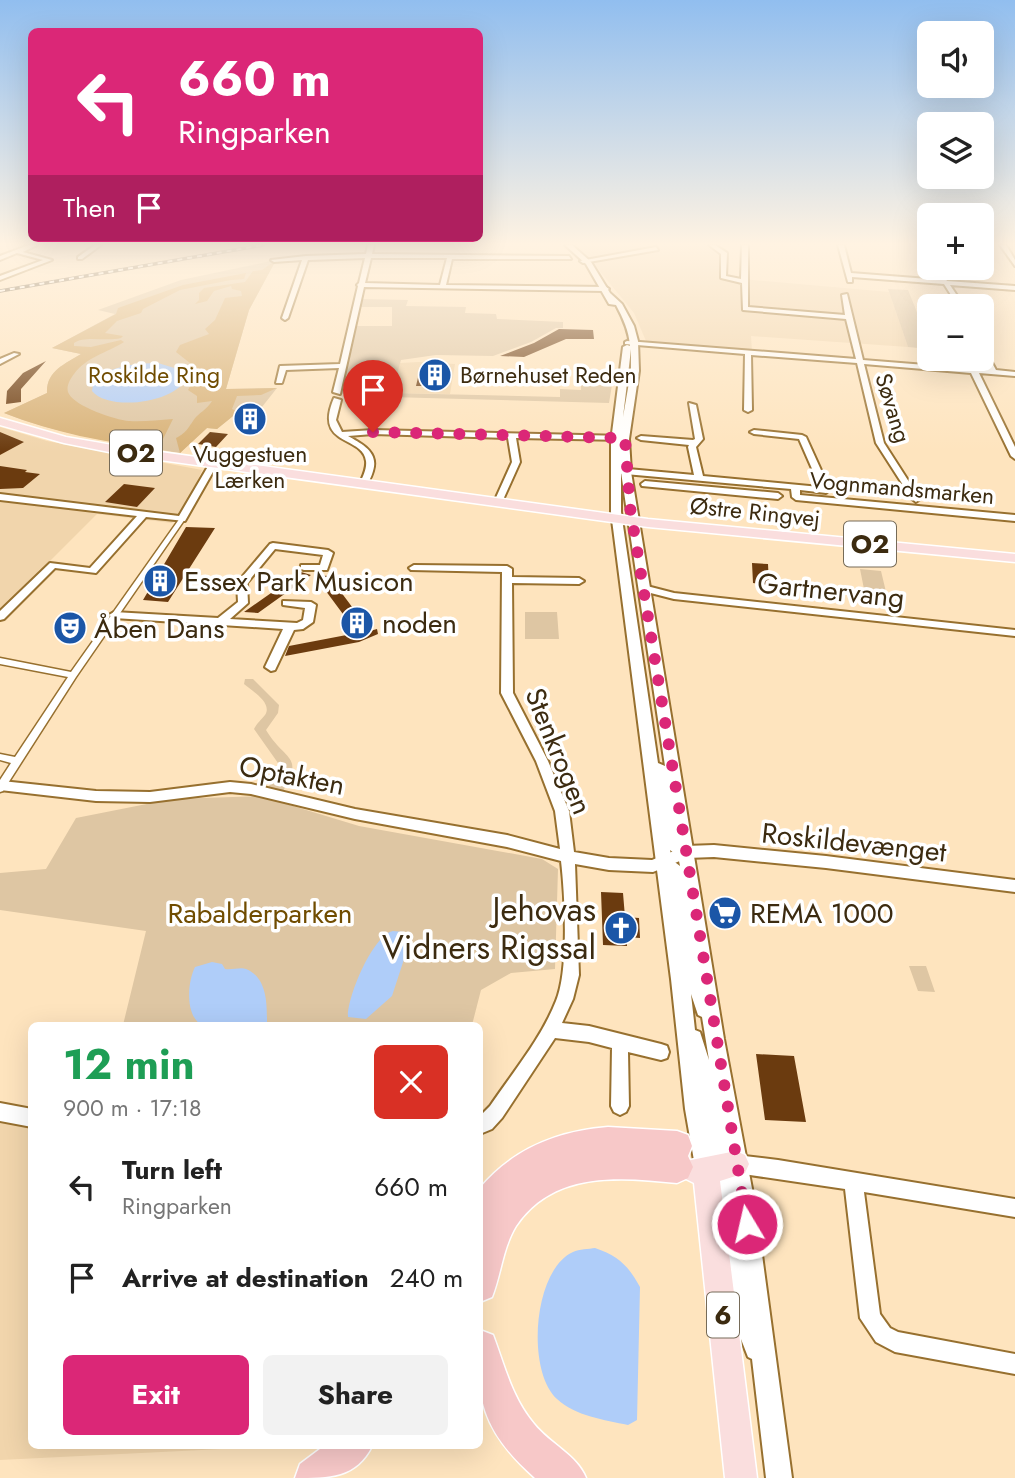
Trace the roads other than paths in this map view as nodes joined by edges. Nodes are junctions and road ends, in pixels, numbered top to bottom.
1 (286, 314) edge
2 (354, 314) edge
3 (624, 314) edge
4 (810, 314) edge
5 (848, 314) edge
6 (849, 317) junction
7 (285, 318) dead end
8 (632, 345) junction
9 (748, 353) junction
10 (16, 354) dead end
11 (0, 362) edge
12 (859, 362) junction
13 (342, 366) junction
14 (917, 366) edge
15 (974, 371) edge
16 (984, 371) edge
17 (993, 372) joint
18 (1015, 374) edge
19 (279, 381) dead end
20 (692, 405) dead end
21 (748, 410) dead end
22 (1, 421) edge
23 (754, 432) dead end
24 (342, 435) junction
25 (512, 436) junction
26 (621, 437) junction
27 (641, 438) dead end
28 (695, 443) junction
29 (1015, 456) edge
30 (214, 463) junction
31 (620, 472) junction
32 (699, 479) junction
33 (661, 480) junction
34 (364, 483) junction
35 (645, 484) dead end
36 (795, 488) junction
37 (778, 496) dead end
38 (0, 497) edge
39 (916, 499) dead end
40 (498, 500) junction
41 (144, 514) junction
42 (616, 515) junction
43 (632, 517) junction
44 (1015, 518) edge
45 (182, 519) junction
46 (1015, 552) edge
47 (1015, 558) edge
48 (304, 567) dead end
49 (414, 568) dead end
50 (507, 580) junction
51 (579, 581) dead end
52 (643, 588) junction
53 (287, 603) dead end
54 (114, 615) junction
55 (0, 617) edge
56 (220, 622) junction
57 (290, 627) junction
58 (1015, 633) edge
59 (0, 661) edge
60 (271, 667) dead end
61 (73, 674) junction
62 (646, 737) junction
63 (0, 757) edge
64 (17, 761) junction
65 (1, 787) edge
66 (686, 852) junction
67 (568, 857) junction
68 (663, 863) junction
69 (1015, 886) edge
70 (684, 1009) junction
71 (551, 1030) junction
72 (715, 1039) junction
73 (620, 1042) junction
74 (662, 1052) dead end
75 (620, 1106) dead end
76 (0, 1112) edge
77 (28, 1117) edge
78 (483, 1124) edge
79 (702, 1161) junction
80 (853, 1181) junction
81 (1015, 1208) edge
82 (483, 1213) edge
83 (483, 1266) edge
84 (483, 1359) edge
85 (1015, 1364) edge
86 (349, 1449) edge
87 (740, 1468) edge
88 (778, 1469) edge
89 (314, 1478) edge
90 (567, 1478) edge

1 - 7 street
2 - 13 street
3 - 8 street
4 - 6 street
5 - 6 street, Søvang
6 - 12 street, Søvang
8 - 9 street
8 - 26 street
9 - 12 street
9 - 21 street
10 - 11 street
12 - 14 street
12 - 39 street, Søvang
13 - 19 street
13 - 24 street
15 - 29 street
16 - 17 street
17 - 18 street
20 - 28 street
22 - 30 main road, O2
23 - 36 street, Vognmandsmarken
24 - 25 street
24 - 34 street
25 - 26 street
25 - 40 street
26 - 31 street
27 - 28 street
28 - 32 street
30 - 34 main road, O2
30 - 45 street
31 - 33 street, Vognmandsmarken
31 - 42 street
31 - 43 street
32 - 33 street, Vognmandsmarken
32 - 36 street, Vognmandsmarken
33 - 35 street, Vognmandsmarken
33 - 37 street, Vognmandsmarken
34 - 40 main road, O2
36 - 44 street, Vognmandsmarken
38 - 41 street
40 - 42 main road, O2
41 - 45 street
41 - 55 street
42 - 43 main road, Østre Ringvej / O2
42 - 62 street
43 - 46 main road, Østre Ringvej / O2
43 - 47 main road, Østre Ringvej / O2
43 - 52 street
45 - 54 street
48 - 56 street
49 - 50 street
50 - 51 street
50 - 67 street, Stenkrogen
52 - 58 street, Gartnervang
52 - 66 street
53 - 57 street
54 - 56 street
54 - 61 street
56 - 57 street
57 - 60 street
59 - 61 street
61 - 64 street
62 - 66 street
62 - 68 street
63 - 64 street
64 - 65 street
65 - 67 street, Optakten
66 - 68 street
66 - 69 street, Roskildevænget
66 - 72 street
67 - 68 street, Optakten
67 - 71 street
68 - 70 street
68 - 72 street
70 - 79 street
70 - 79 street
71 - 73 street
71 - 78 street
72 - 79 street
73 - 74 street
73 - 75 street
76 - 77 street
79 - 80 street
79 - 82 highway
79 - 83 highway
79 - 87 main road, 6
79 - 88 street
80 - 81 street
80 - 85 street
84 - 90 highway
86 - 89 highway

